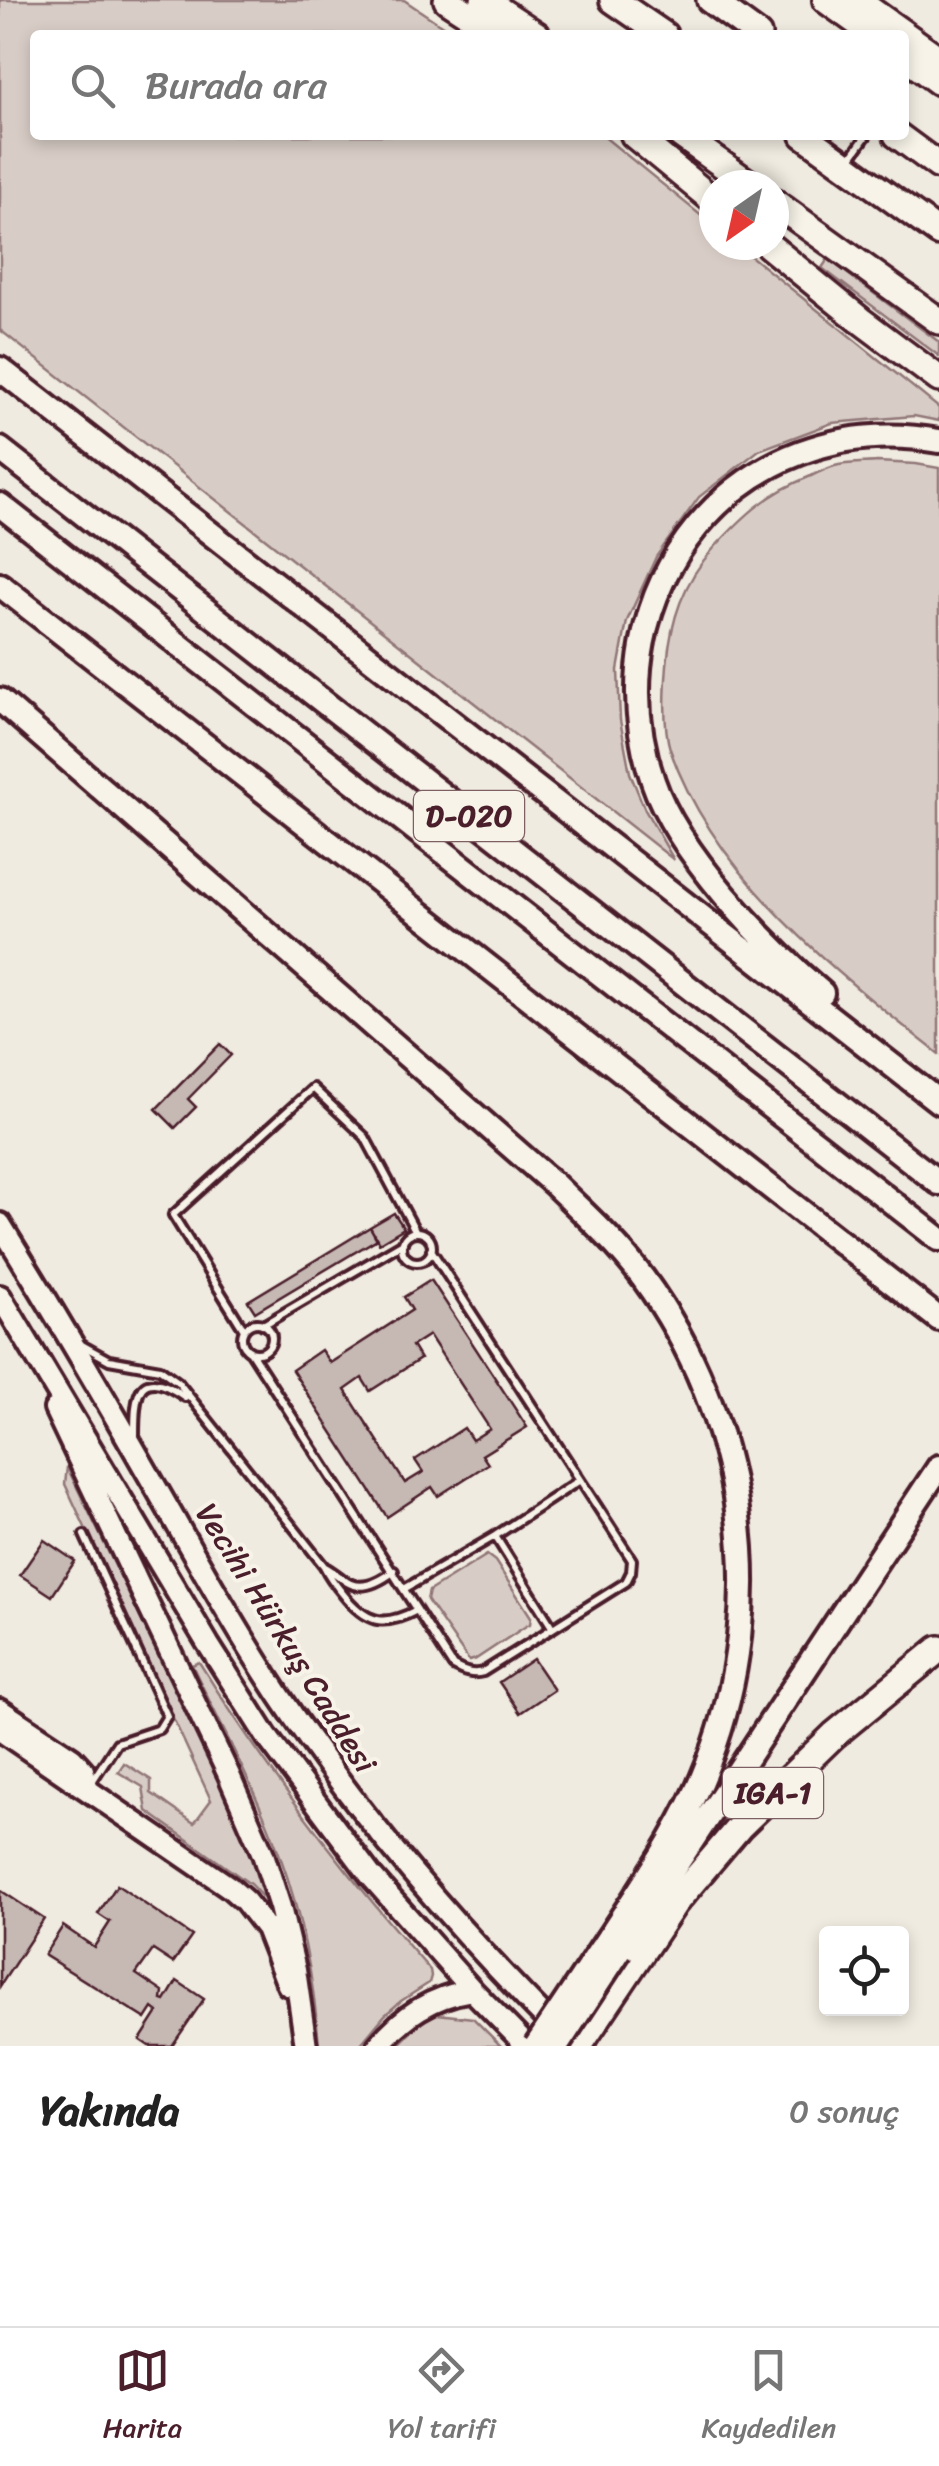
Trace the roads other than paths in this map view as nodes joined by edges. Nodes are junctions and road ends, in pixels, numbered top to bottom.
1 (447, 0) edge
2 (613, 0) edge
3 (826, 0) edge
4 (856, 0) edge
5 (713, 2) edge
6 (480, 6) edge
7 (497, 30) edge
8 (527, 30) edge
9 (657, 30) edge
10 (751, 30) edge
11 (868, 30) edge
12 (898, 30) edge
13 (909, 38) edge
14 (939, 59) edge
15 (909, 60) edge
16 (939, 82) edge
17 (640, 140) edge
18 (688, 140) edge
19 (811, 140) edge
20 (864, 140) edge
21 (904, 140) edge
22 (846, 165) junction
23 (939, 166) edge
24 (729, 170) edge
25 (699, 189) edge
26 (789, 213) edge
27 (939, 233) edge
28 (786, 260) edge
29 (939, 321) edge
30 (0, 369) edge
31 (939, 379) edge
32 (939, 442) edge
33 (0, 449) edge
34 (0, 505) edge
35 (0, 585) edge
36 (0, 700) edge
37 (939, 1085) edge
38 (939, 1102) edge
39 (939, 1183) edge
40 (0, 1224) edge
41 (416, 1232) junction
42 (939, 1239) edge
43 (403, 1243) junction
44 (431, 1250) junction
45 (0, 1296) edge
46 (939, 1319) edge
47 (264, 1324) junction
48 (244, 1330) junction
49 (68, 1336) junction
50 (250, 1350) junction
51 (38, 1360) junction
52 (191, 1400) junction
53 (135, 1452) junction
54 (939, 1467) edge
55 (580, 1480) junction
56 (84, 1535) dead end
57 (495, 1536) junction
58 (324, 1566) junction
59 (394, 1571) junction
60 (404, 1589) junction
61 (417, 1610) junction
62 (552, 1626) junction
63 (939, 1649) edge
64 (0, 1710) edge
65 (0, 1730) edge
66 (88, 1788) junction
67 (620, 1950) junction
68 (472, 1990) junction
69 (301, 2009) junction
70 (306, 2046) edge
71 (378, 2046) edge
72 (527, 2046) edge
73 (536, 2046) edge
74 (557, 2046) edge
75 (576, 2046) edge

1 - 6 highway
2 - 9 highway
3 - 11 highway
4 - 12 highway
5 - 10 highway
6 - 7 highway
6 - 8 highway
13 - 14 highway
15 - 16 highway
17 - 25 highway
18 - 24 highway
19 - 22 highway
20 - 22 lane
21 - 23 highway
22 - 27 highway
26 - 29 highway
28 - 31 highway
30 - 38 highway
32 - 37 highway
33 - 39 highway, D-020
34 - 42 highway, D-020
35 - 46 highway
36 - 67 highway
40 - 49 main road, Vecihi Hürkuş Caddesi
41 - 43 lane
41 - 44 lane
41 - 48 lane
43 - 44 lane
43 - 47 lane
44 - 55 lane
45 - 51 main road, Vecihi Hürkuş Caddesi
47 - 48 lane
47 - 50 lane
48 - 50 lane
49 - 52 lane
49 - 53 main road, Vecihi Hürkuş Caddesi
50 - 59 lane
51 - 68 main road, Vecihi Hürkuş Caddesi
51 - 69 main road
52 - 53 lane
52 - 58 lane
53 - 75 main road, Vecihi Hürkuş Caddesi
54 - 67 highway
55 - 57 lane
55 - 62 lane
56 - 66 lane
57 - 60 lane
57 - 62 lane
58 - 59 lane
58 - 61 lane
59 - 60 lane
60 - 61 lane
61 - 62 lane
63 - 67 highway, IGA-1
64 - 66 main road
65 - 66 main road
66 - 69 main road
67 - 73 highway, bridge
67 - 74 highway, bridge
67 - 75 highway, IGA-1
68 - 71 main road
68 - 72 main road, Vecihi Hürkuş Caddesi
69 - 70 main road

